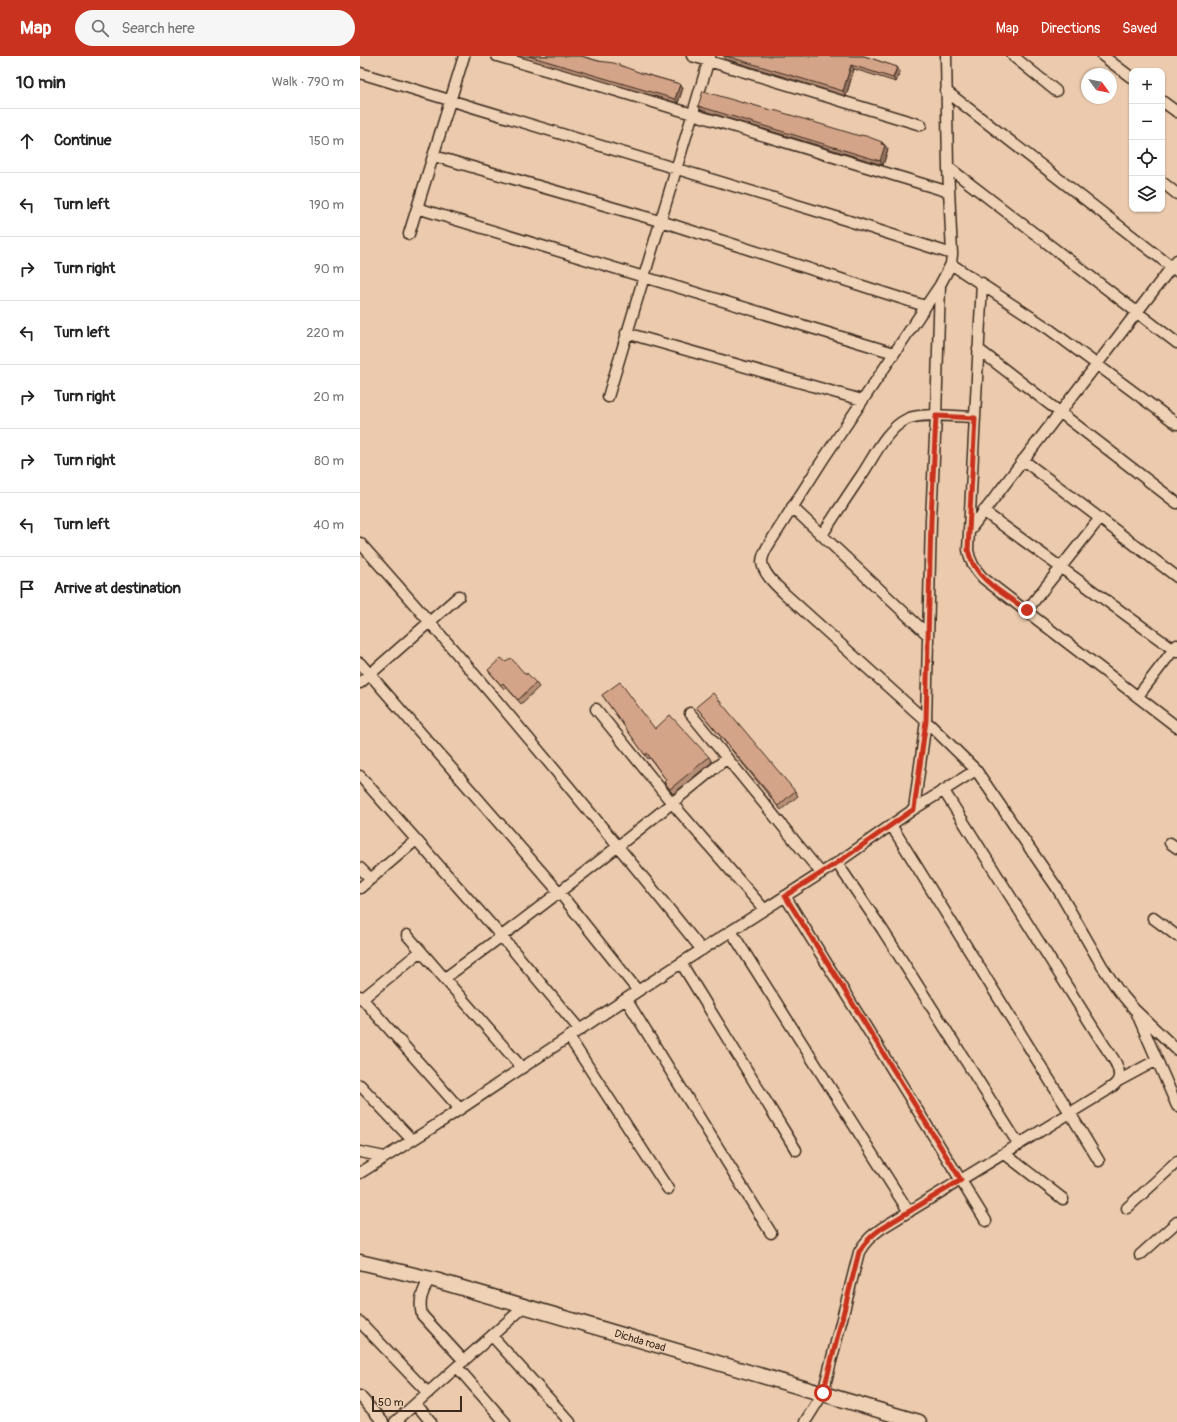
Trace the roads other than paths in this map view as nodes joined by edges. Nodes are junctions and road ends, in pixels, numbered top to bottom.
1 (464, 56) edge
2 (497, 56) edge
3 (692, 56) edge
4 (945, 56) edge
5 (1013, 56) edge
6 (1103, 56) edge
7 (710, 58) edge
8 (360, 73) edge
9 (1129, 76) edge
10 (946, 91) junction
11 (1056, 91) dead end
12 (450, 101) junction
13 (1165, 103) edge
14 (1177, 112) edge
15 (693, 114) junction
16 (921, 125) dead end
17 (434, 156) junction
18 (948, 167) junction
19 (677, 169) junction
20 (1165, 184) edge
21 (949, 192) junction
22 (1177, 194) edge
23 (417, 208) junction
24 (660, 221) junction
25 (409, 234) dead end
26 (951, 259) junction
27 (1175, 266) edge
28 (644, 278) junction
29 (982, 283) junction
30 (940, 285) junction
31 (925, 306) junction
32 (1137, 312) junction
33 (626, 332) junction
34 (1177, 343) edge
35 (978, 349) junction
36 (894, 353) junction
37 (1096, 364) junction
38 (608, 397) dead end
39 (862, 400) junction
40 (1060, 412) junction
41 (936, 416) junction
42 (975, 418) junction
43 (1177, 424) edge
44 (1023, 460) junction
45 (1177, 503) edge
46 (792, 507) junction
47 (983, 511) junction
48 (1100, 518) junction
49 (969, 531) junction
50 (822, 535) junction
51 (360, 543) edge
52 (1061, 568) junction
53 (1177, 577) edge
54 (458, 596) dead end
55 (1027, 610) junction
56 (430, 622) junction
57 (928, 635) junction
58 (1176, 649) edge
59 (360, 663) edge
60 (370, 674) junction
61 (360, 683) edge
62 (1138, 696) junction
63 (596, 709) dead end
64 (690, 713) dead end
65 (926, 721) junction
66 (1177, 727) edge
67 (727, 758) junction
68 (976, 770) junction
69 (360, 776) edge
70 (944, 791) junction
71 (672, 803) junction
72 (914, 809) junction
73 (891, 826) junction
74 (416, 840) junction
75 (618, 845) junction
76 (837, 863) junction
77 (360, 868) edge
78 (821, 873) junction
79 (371, 879) junction
80 (360, 888) edge
81 (559, 892) junction
82 (785, 896) junction
83 (764, 910) junction
84 (1153, 918) dead end
85 (731, 931) junction
86 (407, 935) dead end
87 (1177, 936) edge
88 (502, 937) junction
89 (702, 950) junction
90 (421, 951) junction
91 (681, 963) junction
92 (444, 978) junction
93 (638, 991) junction
94 (361, 998) edge
95 (626, 999) junction
96 (1134, 1009) junction
97 (580, 1030) junction
98 (569, 1037) junction
99 (1177, 1050) edge
100 (1157, 1060) junction
101 (522, 1068) junction
102 (1118, 1081) junction
103 (360, 1085) edge
104 (1177, 1106) edge
105 (460, 1109) junction
106 (1070, 1113) junction
107 (412, 1140) junction
108 (1019, 1145) junction
109 (796, 1150) dead end
110 (360, 1152) edge
111 (1005, 1154) junction
112 (385, 1157) junction
113 (1099, 1161) dead end
114 (1177, 1162) edge
115 (360, 1173) edge
116 (961, 1180) junction
117 (668, 1189) dead end
118 (1064, 1199) dead end
119 (1127, 1208) dead end
120 (909, 1212) junction
121 (986, 1221) dead end
122 (1177, 1222) edge
123 (771, 1233) dead end
124 (1140, 1255) dead end
125 (360, 1262) edge
126 (429, 1279) junction
127 (524, 1307) junction
128 (360, 1322) edge
129 (492, 1336) junction
130 (461, 1364) junction
131 (428, 1393) junction
132 (823, 1393) junction
133 (360, 1396) edge
134 (416, 1404) junction
135 (384, 1422) edge
136 (396, 1422) edge
137 (432, 1422) edge
138 (505, 1422) edge
139 (570, 1422) edge
140 (806, 1422) edge
141 (919, 1422) edge

1 - 12 street
2 - 15 street
3 - 7 street
4 - 10 street
5 - 11 street
6 - 9 street
7 - 15 street
7 - 16 street
8 - 12 street
10 - 18 street
10 - 27 street
12 - 17 street
12 - 19 street
13 - 14 street
15 - 19 street
15 - 21 street
17 - 23 street
17 - 24 street
18 - 21 street
18 - 32 street
19 - 24 street
19 - 26 street
20 - 22 street
21 - 26 street
23 - 25 street
23 - 28 street
24 - 28 street
24 - 31 street
26 - 29 street
26 - 30 street
27 - 32 street
28 - 33 street
28 - 36 street
29 - 35 street
29 - 37 street
30 - 31 street
30 - 41 street
31 - 36 street
32 - 34 street
32 - 37 street
33 - 38 street
33 - 39 street
35 - 40 street
35 - 42 street
36 - 39 street
37 - 40 street
37 - 43 street
39 - 46 street
40 - 44 street
40 - 45 street
41 - 42 street
41 - 50 street
41 - 57 street
42 - 49 street
44 - 47 street
44 - 48 street
46 - 50 street
46 - 65 street
47 - 49 street
47 - 52 street
48 - 52 street
48 - 53 street
49 - 55 street
50 - 57 street
51 - 56 street
52 - 55 street
52 - 58 street
54 - 56 street
55 - 62 street
56 - 60 street
56 - 75 street
57 - 65 street
58 - 62 street
59 - 60 street
60 - 61 street
60 - 81 street
62 - 66 street
63 - 71 street
64 - 67 street
65 - 68 street
65 - 72 street
67 - 71 street
67 - 78 street
68 - 70 street
68 - 96 street
69 - 74 street
70 - 72 street
70 - 102 street
71 - 75 street
71 - 83 street
72 - 73 street
73 - 76 street
73 - 106 street
74 - 79 street
74 - 88 street
75 - 81 street
75 - 89 street
76 - 78 street
76 - 108 street
77 - 79 street
78 - 82 street
79 - 80 street
81 - 88 street
81 - 93 street
82 - 83 street
82 - 116 street
83 - 85 street
84 - 87 street
85 - 89 street
85 - 120 street
86 - 90 street
88 - 92 street
88 - 97 street
89 - 91 street
90 - 92 street
90 - 94 street
91 - 93 street
91 - 109 street
92 - 101 street
93 - 95 street
94 - 105 street
95 - 97 street
95 - 123 street
96 - 99 street
96 - 100 street
97 - 98 street
98 - 101 street
98 - 117 street
100 - 102 street
100 - 104 street
101 - 105 street
102 - 106 street
103 - 107 street
105 - 107 street
106 - 108 street
106 - 113 street
107 - 112 street
108 - 111 street
110 - 112 street
111 - 116 street
111 - 118 street
112 - 115 street
114 - 119 street
116 - 120 street
116 - 121 street
120 - 132 street
122 - 124 street
125 - 126 main road, Dichda road
126 - 127 main road, Dichda road
126 - 130 street
127 - 129 street
127 - 132 main road, Dichda road
128 - 131 street
129 - 130 street
129 - 139 street
130 - 131 street
130 - 138 street
131 - 134 street
132 - 140 street
132 - 141 main road, Dichda road
133 - 135 street
134 - 136 street
134 - 137 street

